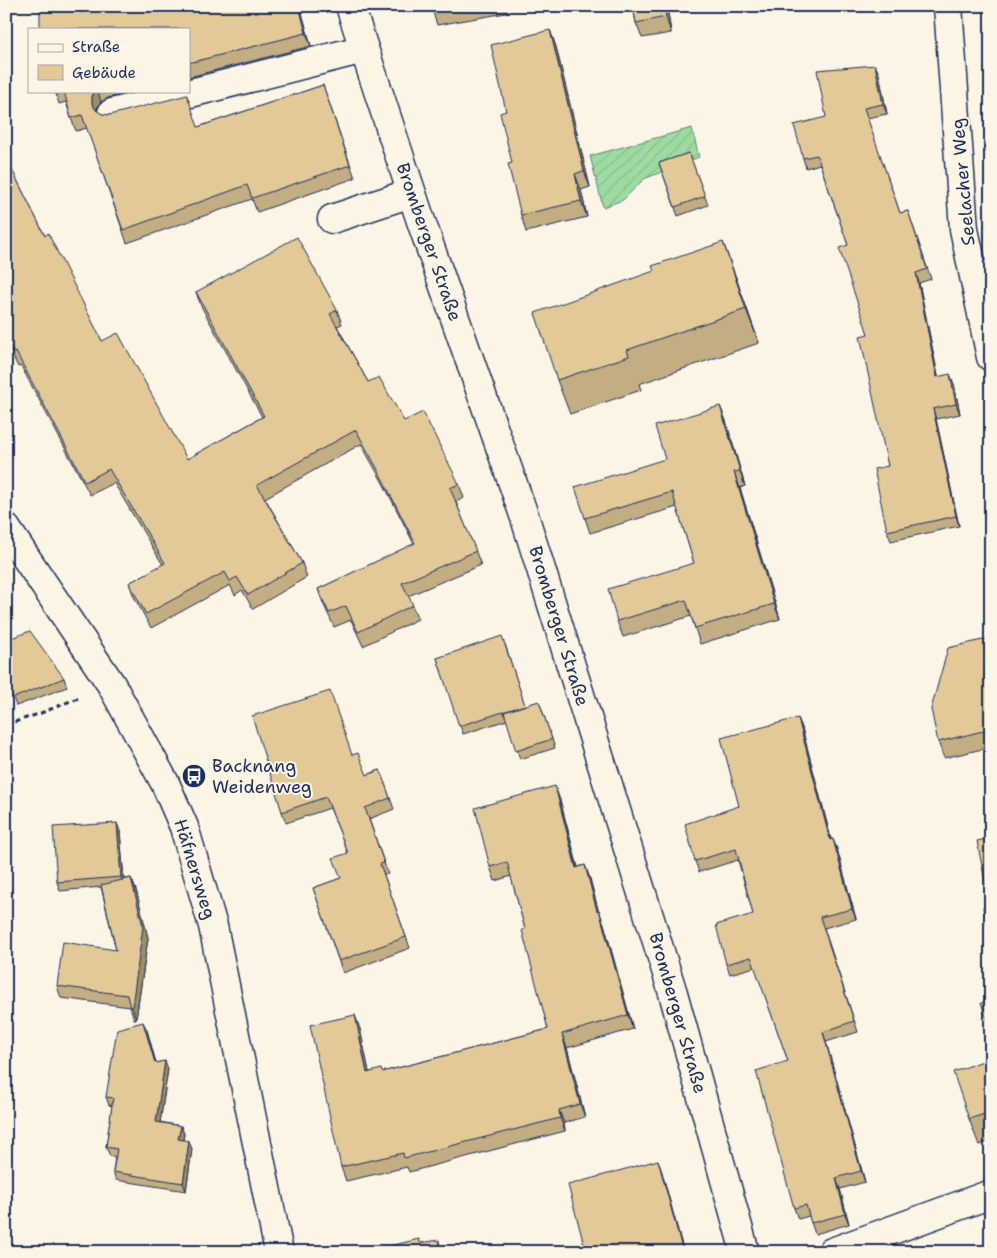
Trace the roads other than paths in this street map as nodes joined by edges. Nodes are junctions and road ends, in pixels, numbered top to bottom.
1 (350, 6) edge
2 (948, 6) edge
3 (364, 49) junction
4 (112, 113) edge
5 (411, 192) junction
6 (332, 219) dead end
7 (991, 357) edge
8 (6, 528) edge
9 (991, 1194) edge
10 (279, 1252) edge
11 (745, 1252) edge
12 (832, 1252) edge

1 - 3 street, Bromberger Straße
2 - 7 street, Seelacher Weg
3 - 4 street
3 - 5 street, Bromberger Straße
5 - 6 street
5 - 11 street, Bromberger Straße
8 - 10 street, Häfnersweg
9 - 12 street

